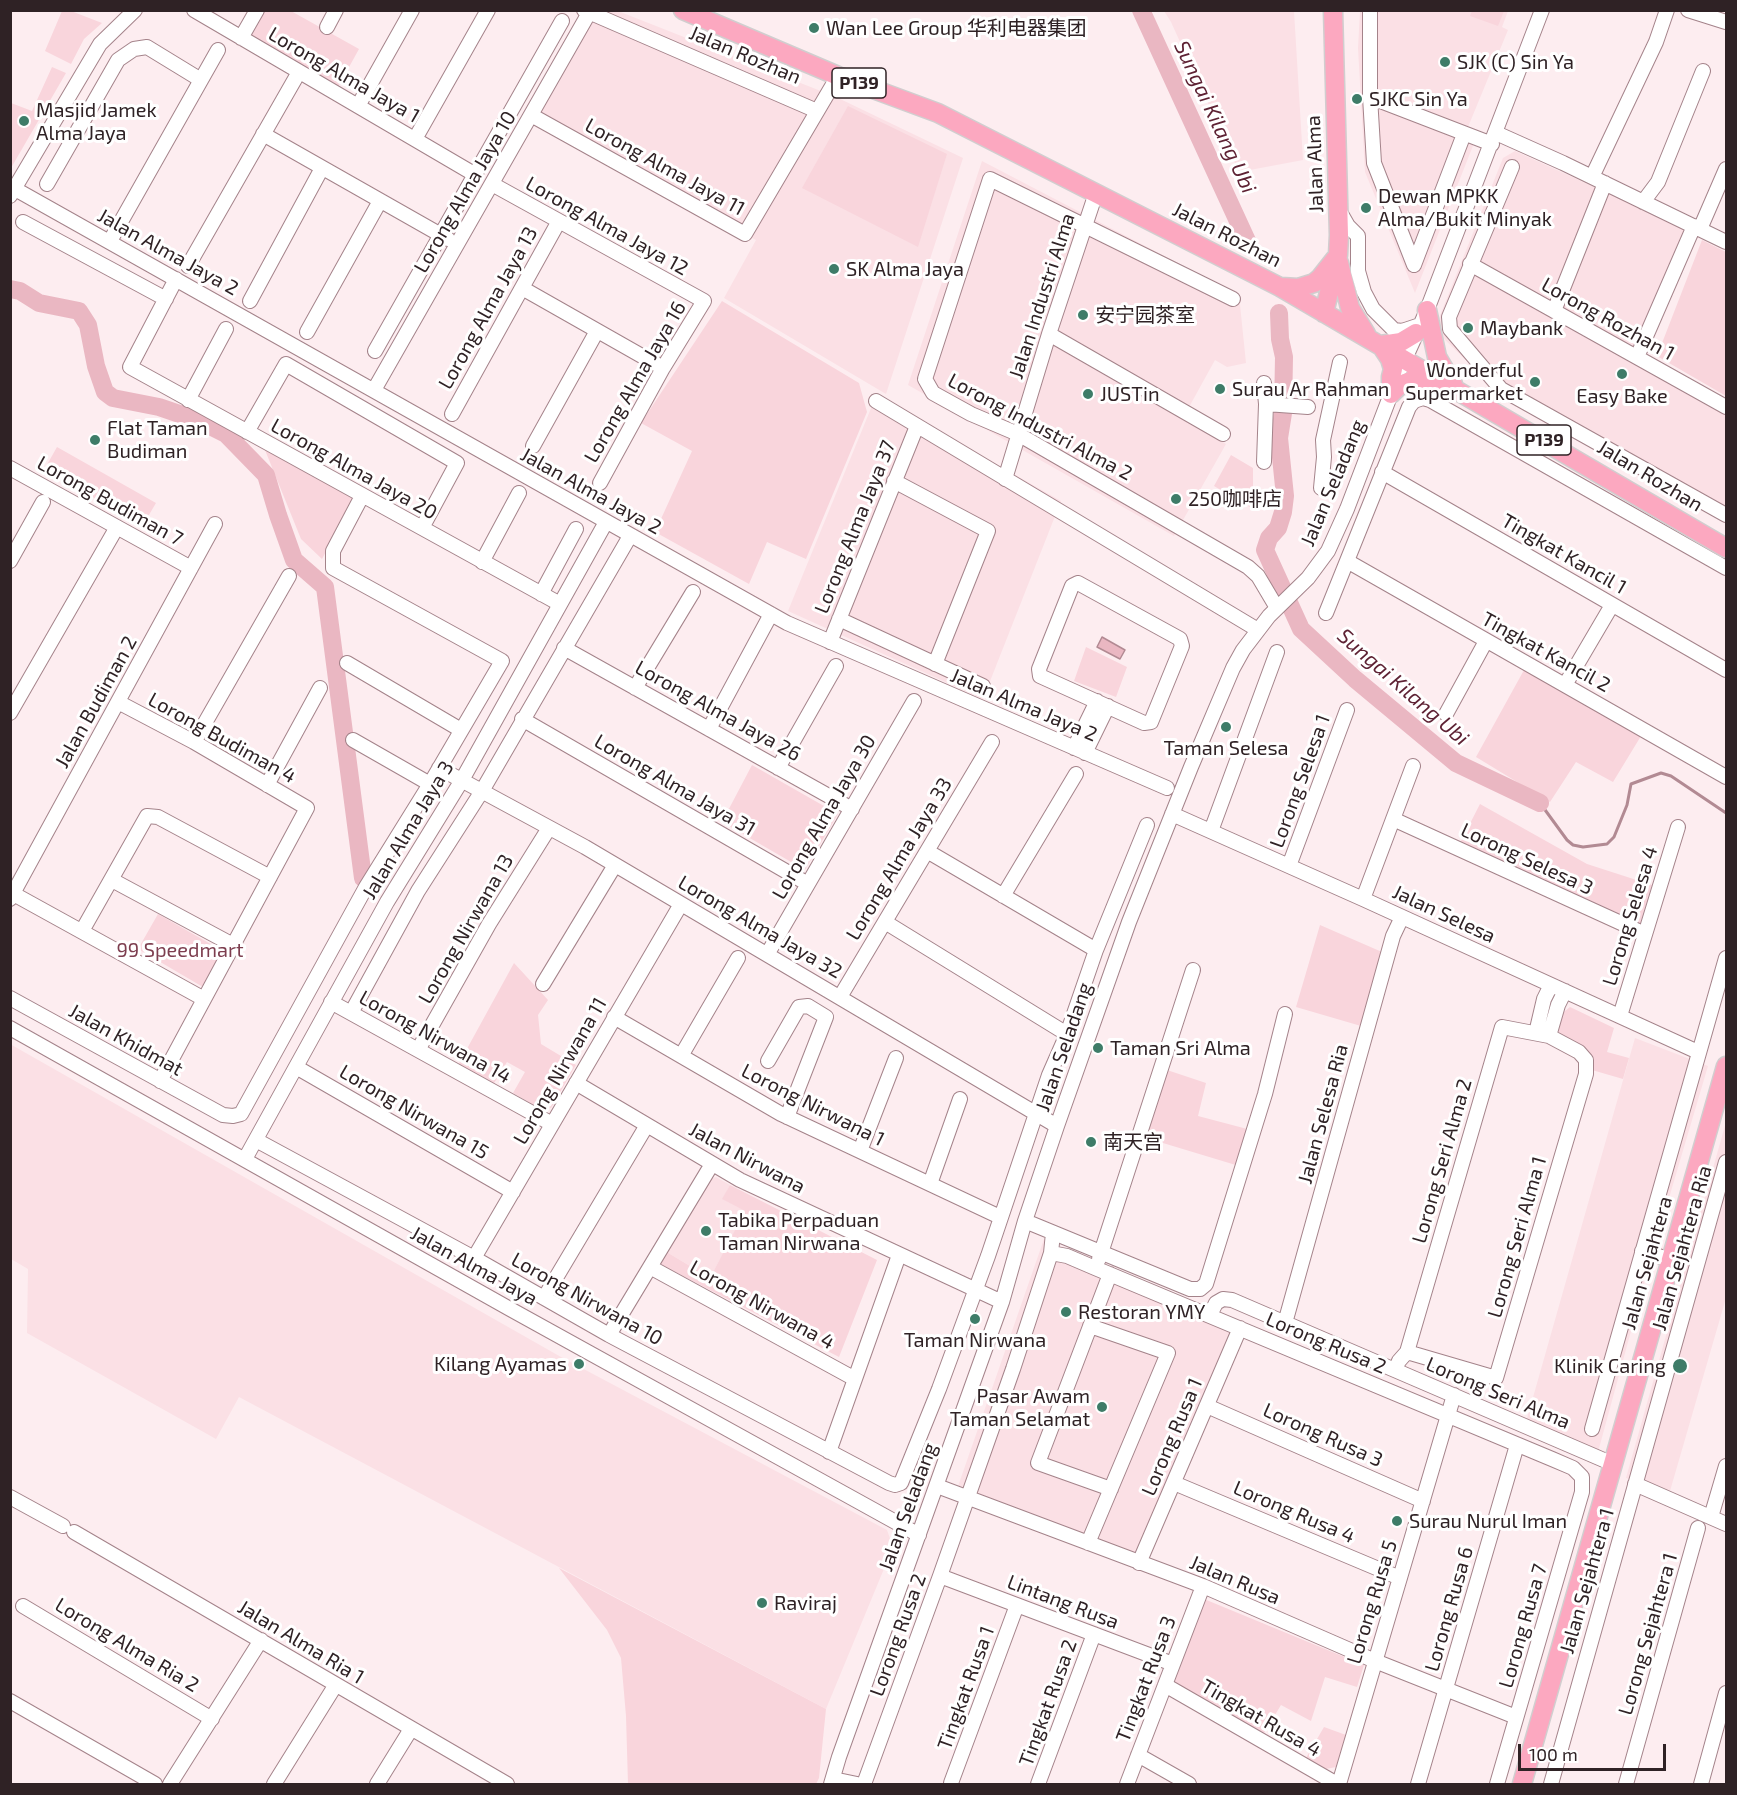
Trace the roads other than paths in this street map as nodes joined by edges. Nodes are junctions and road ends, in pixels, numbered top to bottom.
1 (135, 10) edge
2 (194, 10) edge
3 (257, 10) edge
4 (336, 10) edge
5 (412, 10) edge
6 (488, 10) edge
7 (683, 10) edge
8 (1333, 10) edge
9 (1370, 10) edge
10 (1542, 10) edge
11 (1667, 10) edge
12 (1688, 10) edge
13 (586, 12) edge
14 (562, 21) dead end
15 (1726, 22) edge
16 (327, 27) dead end
17 (241, 38) junction
18 (218, 50) dead end
19 (1703, 71) dead end
20 (299, 72) junction
21 (838, 76) junction
22 (201, 80) junction
23 (1370, 97) junction
24 (358, 106) junction
25 (817, 111) junction
26 (531, 115) junction
27 (263, 134) junction
28 (1464, 134) junction
29 (415, 139) junction
30 (1494, 139) junction
31 (1512, 167) dead end
32 (322, 168) junction
33 (1726, 169) edge
34 (474, 174) junction
35 (1592, 177) junction
36 (1605, 183) junction
37 (47, 184) dead end
38 (492, 184) junction
39 (13, 192) edge
40 (1096, 193) junction
41 (380, 201) junction
42 (1643, 202) junction
43 (1340, 212) junction
44 (559, 221) junction
45 (22, 222) dead end
46 (1084, 226) junction
47 (1697, 228) junction
48 (440, 235) junction
49 (110, 241) junction
50 (1726, 242) edge
51 (457, 244) junction
52 (1338, 255) junction
53 (1470, 264) junction
54 (188, 266) dead end
55 (176, 279) junction
56 (1280, 287) junction
57 (522, 288) junction
58 (166, 299) junction
59 (1233, 300) dead end
60 (250, 301) dead end
61 (704, 301) joint
62 (1554, 311) junction
63 (1324, 313) junction
64 (1421, 322) junction
65 (226, 329) dead end
66 (597, 331) junction
67 (307, 332) dead end
68 (1049, 334) junction
69 (1375, 341) junction
70 (375, 351) dead end
71 (1637, 357) junction
72 (1405, 358) junction
73 (1340, 362) dead end
74 (663, 368) junction
75 (1264, 383) dead end
76 (1456, 388) junction
77 (374, 390) junction
78 (1391, 394) junction
79 (188, 400) junction
80 (876, 401) dead end
81 (1269, 404) junction
82 (1303, 407) dead end
83 (1726, 407) edge
84 (452, 414) dead end
85 (917, 426) junction
86 (247, 432) junction
87 (1018, 434) junction
88 (1223, 434) dead end
89 (533, 446) dead end
90 (1264, 462) dead end
91 (10, 468) edge
92 (1644, 469) junction
93 (1383, 472) junction
94 (1005, 479) junction
95 (894, 481) junction
96 (600, 483) dead end
97 (1321, 488) dead end
98 (519, 493) dead end
99 (1636, 494) junction
100 (362, 496) junction
101 (43, 502) dead end
102 (1630, 513) junction
103 (1726, 515) edge
104 (606, 522) junction
105 (215, 524) dead end
106 (117, 527) junction
107 (422, 528) junction
108 (576, 529) dead end
109 (630, 536) junction
110 (1726, 548) edge
111 (10, 561) edge
112 (482, 562) junction
113 (1346, 565) junction
114 (191, 568) junction
115 (1726, 568) edge
116 (289, 576) dead end
117 (1310, 576) junction
118 (693, 592) dead end
119 (542, 594) junction
120 (560, 604) junction
121 (1280, 605) junction
122 (1612, 605) junction
123 (1326, 613) dead end
124 (771, 614) junction
125 (839, 619) junction
126 (1258, 630) junction
127 (1486, 640) junction
128 (830, 642) junction
129 (564, 648) junction
130 (1277, 652) dead end
131 (347, 663) dead end
132 (935, 664) junction
133 (836, 666) dead end
134 (1726, 670) edge
135 (1565, 685) junction
136 (982, 686) dead end
137 (320, 688) dead end
138 (635, 688) junction
139 (914, 701) dead end
140 (118, 702) junction
141 (1103, 704) junction
142 (1347, 710) dead end
143 (10, 713) edge
144 (1446, 714) dead end
145 (522, 719) junction
146 (709, 729) junction
147 (462, 730) junction
148 (353, 740) dead end
149 (194, 742) junction
150 (992, 742) dead end
151 (1080, 751) junction
152 (1413, 766) dead end
153 (1191, 767) junction
154 (439, 768) junction
155 (778, 768) junction
156 (1076, 774) dead end
157 (1726, 777) edge
158 (462, 780) junction
159 (430, 784) junction
160 (267, 785) junction
161 (1167, 788) junction
162 (482, 791) junction
163 (852, 809) junction
164 (1172, 814) junction
165 (1393, 819) junction
166 (1147, 825) dead end
167 (1678, 827) dead end
168 (549, 828) junction
169 (1166, 831) junction
170 (1211, 831) junction
171 (927, 851) junction
172 (615, 865) junction
173 (1289, 866) junction
174 (270, 877) junction
175 (112, 880) junction
176 (808, 884) junction
177 (366, 887) junction
178 (12, 894) edge
179 (1003, 896) junction
180 (1363, 899) junction
181 (387, 902) junction
182 (681, 904) junction
183 (1402, 917) junction
184 (885, 922) junction
185 (82, 931) junction
186 (1645, 934) junction
187 (233, 945) junction
188 (1096, 950) junction
189 (768, 953) junction
190 (738, 958) dead end
191 (1726, 958) edge
192 (1193, 970) dead end
193 (543, 984) dead end
194 (1551, 985) junction
195 (1565, 991) junction
196 (840, 997) junction
197 (10, 998) edge
198 (204, 999) junction
199 (331, 1002) junction
200 (351, 1013) junction
201 (1285, 1014) dead end
202 (1620, 1016) junction
203 (614, 1017) junction
204 (10, 1028) edge
205 (1067, 1034) junction
206 (1542, 1035) junction
207 (418, 1050) junction
208 (1698, 1052) junction
209 (681, 1056) junction
210 (896, 1058) dead end
211 (768, 1061) dead end
212 (1726, 1065) edge
213 (296, 1067) junction
214 (160, 1081) junction
215 (576, 1083) junction
216 (258, 1086) junction
217 (280, 1095) junction
218 (960, 1099) dead end
219 (1037, 1113) junction
220 (223, 1115) joint
221 (788, 1117) junction
222 (552, 1124) junction
223 (647, 1125) junction
224 (1057, 1125) junction
225 (256, 1140) junction
226 (860, 1151) junction
227 (245, 1159) junction
228 (1726, 1162) edge
229 (712, 1164) junction
230 (930, 1184) junction
231 (513, 1192) junction
232 (1000, 1217) junction
233 (1025, 1221) junction
234 (1053, 1233) junction
235 (1642, 1251) junction
236 (1101, 1252) junction
237 (1052, 1253) junction
238 (899, 1255) junction
239 (474, 1258) junction
240 (1671, 1260) junction
241 (650, 1267) junction
242 (1095, 1268) junction
243 (1110, 1274) junction
244 (1190, 1289) junction
245 (975, 1290) junction
246 (544, 1298) junction
247 (1002, 1302) junction
248 (1184, 1305) junction
249 (1210, 1315) junction
250 (1285, 1323) junction
251 (1090, 1326) junction
252 (1240, 1328) junction
253 (609, 1335) junction
254 (1407, 1352) junction
255 (1395, 1370) junction
256 (855, 1378) junction
257 (1454, 1395) junction
258 (1207, 1406) junction
259 (1448, 1415) junction
260 (1592, 1429) dead end
261 (1517, 1445) junction
262 (829, 1452) junction
263 (1613, 1464) junction
264 (1726, 1466) edge
265 (1581, 1478) joint
266 (901, 1483) joint
267 (1174, 1483) junction
268 (1635, 1484) junction
269 (937, 1486) junction
270 (1111, 1489) junction
271 (10, 1497) edge
272 (968, 1497) junction
273 (1423, 1501) junction
274 (1711, 1517) junction
275 (1726, 1524) edge
276 (1698, 1528) dead end
277 (919, 1535) junction
278 (1088, 1543) junction
279 (1140, 1563) junction
280 (940, 1576) junction
281 (1400, 1578) junction
282 (1203, 1586) junction
283 (1017, 1605) junction
284 (23, 1606) dead end
285 (1094, 1634) junction
286 (261, 1640) junction
287 (1375, 1661) junction
288 (1173, 1664) junction
289 (1165, 1685) junction
290 (335, 1686) junction
291 (1446, 1689) junction
292 (1726, 1693) edge
293 (10, 1701) edge
294 (1516, 1717) junction
295 (212, 1719) junction
296 (411, 1729) junction
297 (1138, 1755) junction
298 (486, 1779) edge
299 (832, 1782) edge
300 (951, 1784) edge
301 (155, 1785) edge
302 (171, 1785) edge
303 (274, 1785) edge
304 (377, 1785) edge
305 (507, 1785) edge
306 (857, 1785) edge
307 (864, 1785) edge
308 (1038, 1785) edge
309 (1127, 1785) edge
310 (1189, 1785) edge
311 (1338, 1785) edge
312 (1418, 1785) edge
313 (1497, 1785) edge
314 (1522, 1785) edge
315 (1551, 1785) edge
316 (1626, 1785) edge
317 (1701, 1785) edge

1 - 39 street
2 - 17 street, Lorong Alma Jaya 1
3 - 17 street
4 - 16 street
5 - 24 street
6 - 29 street
7 - 21 main road, Jalan Rozhan / P139
8 - 43 main road, Jalan Alma
9 - 23 street
10 - 30 street, Jalan Seladang
11 - 35 street
12 - 15 street
13 - 25 street, Jalan Rozhan
13 - 26 street, Lorong Alma Jaya 10
14 - 34 street, Lorong Alma Jaya 10
17 - 20 street, Lorong Alma Jaya 1
18 - 22 street
19 - 42 street
20 - 24 street, Lorong Alma Jaya 1
20 - 27 street
21 - 25 street, Lorong Alma Jaya 11
21 - 40 main road, Jalan Rozhan / P139
22 - 37 street
22 - 49 street
23 - 28 street
23 - 28 street
24 - 29 street, Lorong Alma Jaya 1
25 - 26 street, Lorong Alma Jaya 11
26 - 38 street, Lorong Alma Jaya 10
27 - 32 street
27 - 54 street
28 - 30 street
29 - 34 street, Lorong Alma Jaya 1
30 - 35 street
30 - 64 street, Jalan Seladang
31 - 53 street, Jalan Rozhan
32 - 41 street
32 - 60 street
33 - 47 street
34 - 48 street, Lorong Alma Jaya 10
35 - 36 street
36 - 42 street
36 - 62 street
38 - 44 street, Lorong Alma Jaya 12
38 - 51 street, Lorong Alma Jaya 10
39 - 49 street, Jalan Alma Jaya 2
40 - 46 street, Jalan Industri Alma
40 - 56 main road, Jalan Rozhan / P139
41 - 48 street
41 - 67 street
42 - 47 street
43 - 52 main road, Jalan Alma
43 - 64 street
44 - 57 street, Lorong Alma Jaya 13
44 - 61 street, Lorong Alma Jaya 12
45 - 58 street
46 - 59 street
46 - 68 street, Jalan Industri Alma
46 - 87 street, Lorong Industri Alma 2
47 - 50 street
47 - 71 street
48 - 51 street
48 - 70 street, Lorong Alma Jaya 10
49 - 55 street, Jalan Alma Jaya 2
51 - 77 street, Lorong Alma Jaya 10
52 - 56 main road
52 - 63 main road, Jalan Alma
52 - 69 main road
53 - 62 street, Lorong Rozhan 1
53 - 92 street, Jalan Rozhan
55 - 58 street
55 - 77 street, Jalan Alma Jaya 2
56 - 63 main road, Jalan Rozhan / P139
57 - 66 street
57 - 84 street, Lorong Alma Jaya 13
58 - 79 street, Lorong Alma Jaya 20
61 - 74 street, Lorong Alma Jaya 16
62 - 71 street, Lorong Rozhan 1
63 - 69 main road, Jalan Rozhan / P139
64 - 69 main road
64 - 72 street, Jalan Seladang
64 - 76 main road
65 - 79 street
66 - 74 street
66 - 89 street
68 - 87 street, Jalan Industri Alma
68 - 88 street
69 - 72 main road, Jalan Rozhan / P139
69 - 78 main road
71 - 83 street, Lorong Rozhan 1
72 - 76 main road, Jalan Rozhan / P139
72 - 78 street, Jalan Seladang
73 - 97 street
74 - 96 street, Lorong Alma Jaya 16
75 - 81 street
76 - 78 main road
76 - 99 main road, Jalan Rozhan / P139
77 - 104 street, Jalan Alma Jaya 2
78 - 117 street, Jalan Seladang
79 - 86 street, Lorong Alma Jaya 20
80 - 85 street
81 - 82 street
81 - 90 street
85 - 94 street
85 - 95 street, Lorong Alma Jaya 37
86 - 100 street, Lorong Alma Jaya 20
86 - 107 street
87 - 94 street, Jalan Industri Alma
87 - 121 street, Lorong Industri Alma 2
91 - 106 street, Lorong Budiman 7
92 - 99 street
92 - 103 street, Jalan Rozhan
93 - 102 street, Jalan Rozhan
93 - 113 street
93 - 122 street, Tingkat Kancil 1
94 - 126 street
95 - 125 street, Lorong Alma Jaya 37
95 - 132 street
98 - 112 street
99 - 102 street
99 - 110 main road, Jalan Rozhan / P139
100 - 107 street, Lorong Alma Jaya 20
100 - 147 street, Jalan Alma Jaya 3
101 - 111 street
102 - 115 street, Jalan Rozhan
104 - 109 street, Jalan Alma Jaya 2
104 - 120 street, Jalan Alma Jaya 3
105 - 114 street, Jalan Budiman 2
106 - 114 street, Lorong Budiman 7
106 - 143 street
107 - 112 street, Lorong Alma Jaya 20
108 - 119 street
109 - 124 street, Jalan Alma Jaya 2
109 - 129 street, Jalan Alma Jaya 3
112 - 119 street, Lorong Alma Jaya 20
113 - 117 street
113 - 123 street
113 - 127 street, Tingkat Kancil 2
114 - 140 street, Jalan Budiman 2
116 - 149 street
117 - 121 street, Jalan Seladang
118 - 138 street
119 - 120 street, Lorong Alma Jaya 20
120 - 158 street, Jalan Alma Jaya 3
121 - 126 street, Jalan Seladang
122 - 134 street, Tingkat Kancil 1
122 - 135 street
124 - 128 street, Jalan Alma Jaya 2
124 - 146 street
125 - 128 street, Lorong Alma Jaya 37
125 - 132 street
126 - 153 street, Jalan Seladang
127 - 135 street, Tingkat Kancil 2
127 - 144 street
128 - 151 street, Jalan Alma Jaya 2
129 - 138 street, Lorong Alma Jaya 26
129 - 145 street, Jalan Alma Jaya 3
130 - 170 street
131 - 147 street
132 - 136 street
133 - 155 street
135 - 157 street, Tingkat Kancil 2
137 - 160 street
138 - 146 street, Lorong Alma Jaya 26
139 - 163 street, Lorong Alma Jaya 30
140 - 149 street, Lorong Budiman 4
140 - 178 street, Jalan Budiman 2
141 - 141 street
141 - 151 street
142 - 173 street, Lorong Selesa 1
145 - 162 street, Jalan Alma Jaya 3
145 - 176 street, Lorong Alma Jaya 31
146 - 155 street, Lorong Alma Jaya 26
147 - 154 street, Jalan Alma Jaya 3
148 - 159 street
149 - 160 street, Lorong Budiman 4
150 - 171 street, Lorong Alma Jaya 33
151 - 161 street, Jalan Alma Jaya 2
152 - 165 street
153 - 161 street
153 - 164 street, Jalan Seladang
154 - 158 street, Lorong Alma Jaya 32
154 - 159 street, Jalan Alma Jaya 3
155 - 163 street, Lorong Alma Jaya 26
156 - 179 street
158 - 162 street, Lorong Alma Jaya 32
158 - 181 street, Jalan Alma Jaya 3
159 - 177 street, Jalan Alma Jaya 3
160 - 174 street, Lorong Budiman 4
161 - 169 street
162 - 168 street, Lorong Alma Jaya 32
162 - 200 street, Jalan Alma Jaya 3
163 - 176 street, Lorong Alma Jaya 30
164 - 169 street, Jalan Seladang
164 - 170 street, Jalan Selesa
165 - 180 street
165 - 186 street, Lorong Selesa 3
166 - 188 street, Jalan Seladang
167 - 186 street, Lorong Selesa 4
168 - 172 street, Lorong Alma Jaya 32
168 - 207 street, Lorong Nirwana 13
169 - 224 street, Jalan Seladang
170 - 173 street, Jalan Selesa
171 - 179 street
171 - 184 street, Lorong Alma Jaya 33
172 - 182 street, Lorong Alma Jaya 32
172 - 193 street
173 - 180 street, Jalan Selesa
174 - 175 street
174 - 187 street
175 - 185 street
175 - 187 street
176 - 189 street, Lorong Alma Jaya 30
177 - 181 street
177 - 216 street, Jalan Alma Jaya 3
178 - 185 street
179 - 188 street
180 - 183 street, Jalan Selesa
181 - 199 street, Jalan Alma Jaya 3
182 - 189 street, Lorong Alma Jaya 32
182 - 203 street, Lorong Nirwana 11
183 - 194 street, Jalan Selesa
183 - 250 street, Jalan Selesa Ria
184 - 196 street, Lorong Alma Jaya 33
184 - 205 street
185 - 198 street
186 - 202 street, Lorong Selesa 4
187 - 198 street
188 - 205 street, Jalan Seladang
189 - 196 street, Lorong Alma Jaya 32
190 - 209 street
191 - 208 street
192 - 236 street
194 - 195 street, Jalan Selesa
194 - 206 street
195 - 202 street, Jalan Selesa
195 - 206 street
196 - 219 street, Lorong Alma Jaya 32
197 - 214 street, Jalan Khidmat
198 - 214 street
199 - 200 street, Lorong Nirwana 14
199 - 213 street, Jalan Alma Jaya 3
200 - 207 street, Lorong Nirwana 14
201 - 244 street
202 - 208 street, Jalan Selesa
203 - 209 street, Lorong Nirwana 1
203 - 215 street, Lorong Nirwana 11
204 - 227 street, Jalan Alma Jaya
205 - 219 street, Jalan Seladang
206 - 254 street, Lorong Seri Alma 2
206 - 254 street, Lorong Seri Alma 1
207 - 222 street, Lorong Nirwana 14
208 - 235 street, Lorong Seri Alma
209 - 221 street, Lorong Nirwana 1
210 - 226 street
211 - 221 street
212 - 240 main road, Jalan Sejahtera
213 - 217 street, Jalan Alma Jaya 3
213 - 231 street, Lorong Nirwana 15
214 - 220 street, Jalan Khidmat
215 - 222 street, Lorong Nirwana 11
215 - 223 street, Jalan Nirwana
216 - 217 street
216 - 220 street, Jalan Alma Jaya 3
217 - 225 street, Jalan Alma Jaya 3
218 - 230 street
219 - 224 street, Lorong Alma Jaya 32
219 - 232 street, Jalan Seladang
221 - 226 street, Lorong Nirwana 1
222 - 231 street, Lorong Nirwana 11
223 - 229 street, Jalan Nirwana
223 - 246 street
224 - 233 street, Jalan Seladang
225 - 227 street, Jalan Alma Jaya 3
225 - 239 street, Lorong Nirwana 10
226 - 230 street, Lorong Nirwana 1
227 - 277 street, Jalan Alma Jaya
228 - 268 street, Jalan Sejahtera Ria
229 - 238 street, Jalan Nirwana
229 - 241 street
230 - 232 street, Lorong Nirwana 1
231 - 239 street, Lorong Nirwana 11
232 - 245 street, Jalan Seladang
233 - 234 street
233 - 247 street, Jalan Seladang
234 - 236 street
234 - 237 street
235 - 240 street
235 - 260 street, Lorong Seri Alma
236 - 242 street
236 - 244 street
237 - 242 street, Lorong Rusa 2
237 - 272 street
238 - 245 street, Jalan Nirwana
238 - 256 street
239 - 246 street, Lorong Nirwana 10
240 - 263 main road, Jalan Sejahtera
241 - 253 street
241 - 256 street, Lorong Nirwana 4
242 - 243 street, Lorong Rusa 2
243 - 248 street, Lorong Rusa 2
243 - 251 street
244 - 248 street
245 - 247 street, Jalan Nirwana
245 - 266 street, Jalan Seladang
246 - 253 street, Lorong Nirwana 10
247 - 269 street, Jalan Seladang
248 - 249 street, Lorong Rusa 2
249 - 250 street, Lorong Seri Alma
249 - 252 street, Lorong Rusa 2
250 - 255 street, Lorong Seri Alma
251 - 270 street
251 - 270 street
252 - 258 street, Lorong Rusa 1
252 - 259 street, Lorong Rusa 2
253 - 262 street, Lorong Nirwana 10
254 - 255 street
255 - 257 street, Lorong Seri Alma
256 - 262 street
257 - 259 street, Lorong Rusa 5
257 - 263 street, Lorong Seri Alma
258 - 267 street, Lorong Rusa 1
258 - 273 street, Lorong Rusa 3
259 - 261 street, Lorong Rusa 2
259 - 273 street, Lorong Rusa 5
261 - 265 street, Lorong Rusa 2
261 - 291 street, Lorong Rusa 6
262 - 266 street, Lorong Nirwana 10
263 - 314 main road, Jalan Sejahtera
264 - 274 street
265 - 294 street, Lorong Rusa 7
267 - 279 street, Lorong Rusa 1
267 - 281 street, Lorong Rusa 4
268 - 274 street
268 - 315 street, Jalan Sejahtera 1
269 - 272 street, Jalan Rusa
269 - 277 street, Jalan Seladang
270 - 278 street
271 - 286 street, Jalan Alma Ria 1
272 - 278 street, Jalan Rusa
272 - 280 street, Lorong Rusa 2
273 - 281 street, Lorong Rusa 5
274 - 275 street
276 - 316 street, Lorong Sejahtera 1
277 - 299 street, Jalan Seladang
278 - 279 street, Jalan Rusa
279 - 282 street, Jalan Rusa
280 - 283 street, Lintang Rusa
280 - 307 street, Lorong Rusa 2
281 - 287 street, Lorong Rusa 5
282 - 287 street, Jalan Rusa
282 - 288 street, Tingkat Rusa 3
283 - 285 street, Lintang Rusa
283 - 300 street, Tingkat Rusa 1
284 - 295 street, Lorong Alma Ria 2
285 - 288 street, Lintang Rusa
285 - 308 street, Tingkat Rusa 2
286 - 290 street, Jalan Alma Ria 1
286 - 295 street
287 - 291 street, Jalan Rusa
287 - 311 street, Lorong Rusa 5
288 - 289 street, Tingkat Rusa 3
289 - 297 street, Tingkat Rusa 3
289 - 311 street, Tingkat Rusa 4
290 - 296 street, Jalan Alma Ria 1
290 - 303 street
291 - 294 street, Jalan Rusa
291 - 312 street, Lorong Rusa 6
292 - 317 street
293 - 301 street
294 - 313 street, Lorong Rusa 7
295 - 302 street
296 - 298 street, Jalan Alma Ria 1
296 - 304 street
297 - 309 street, Tingkat Rusa 3
297 - 310 street
298 - 305 street, Jalan Alma Ria 1
299 - 306 street

